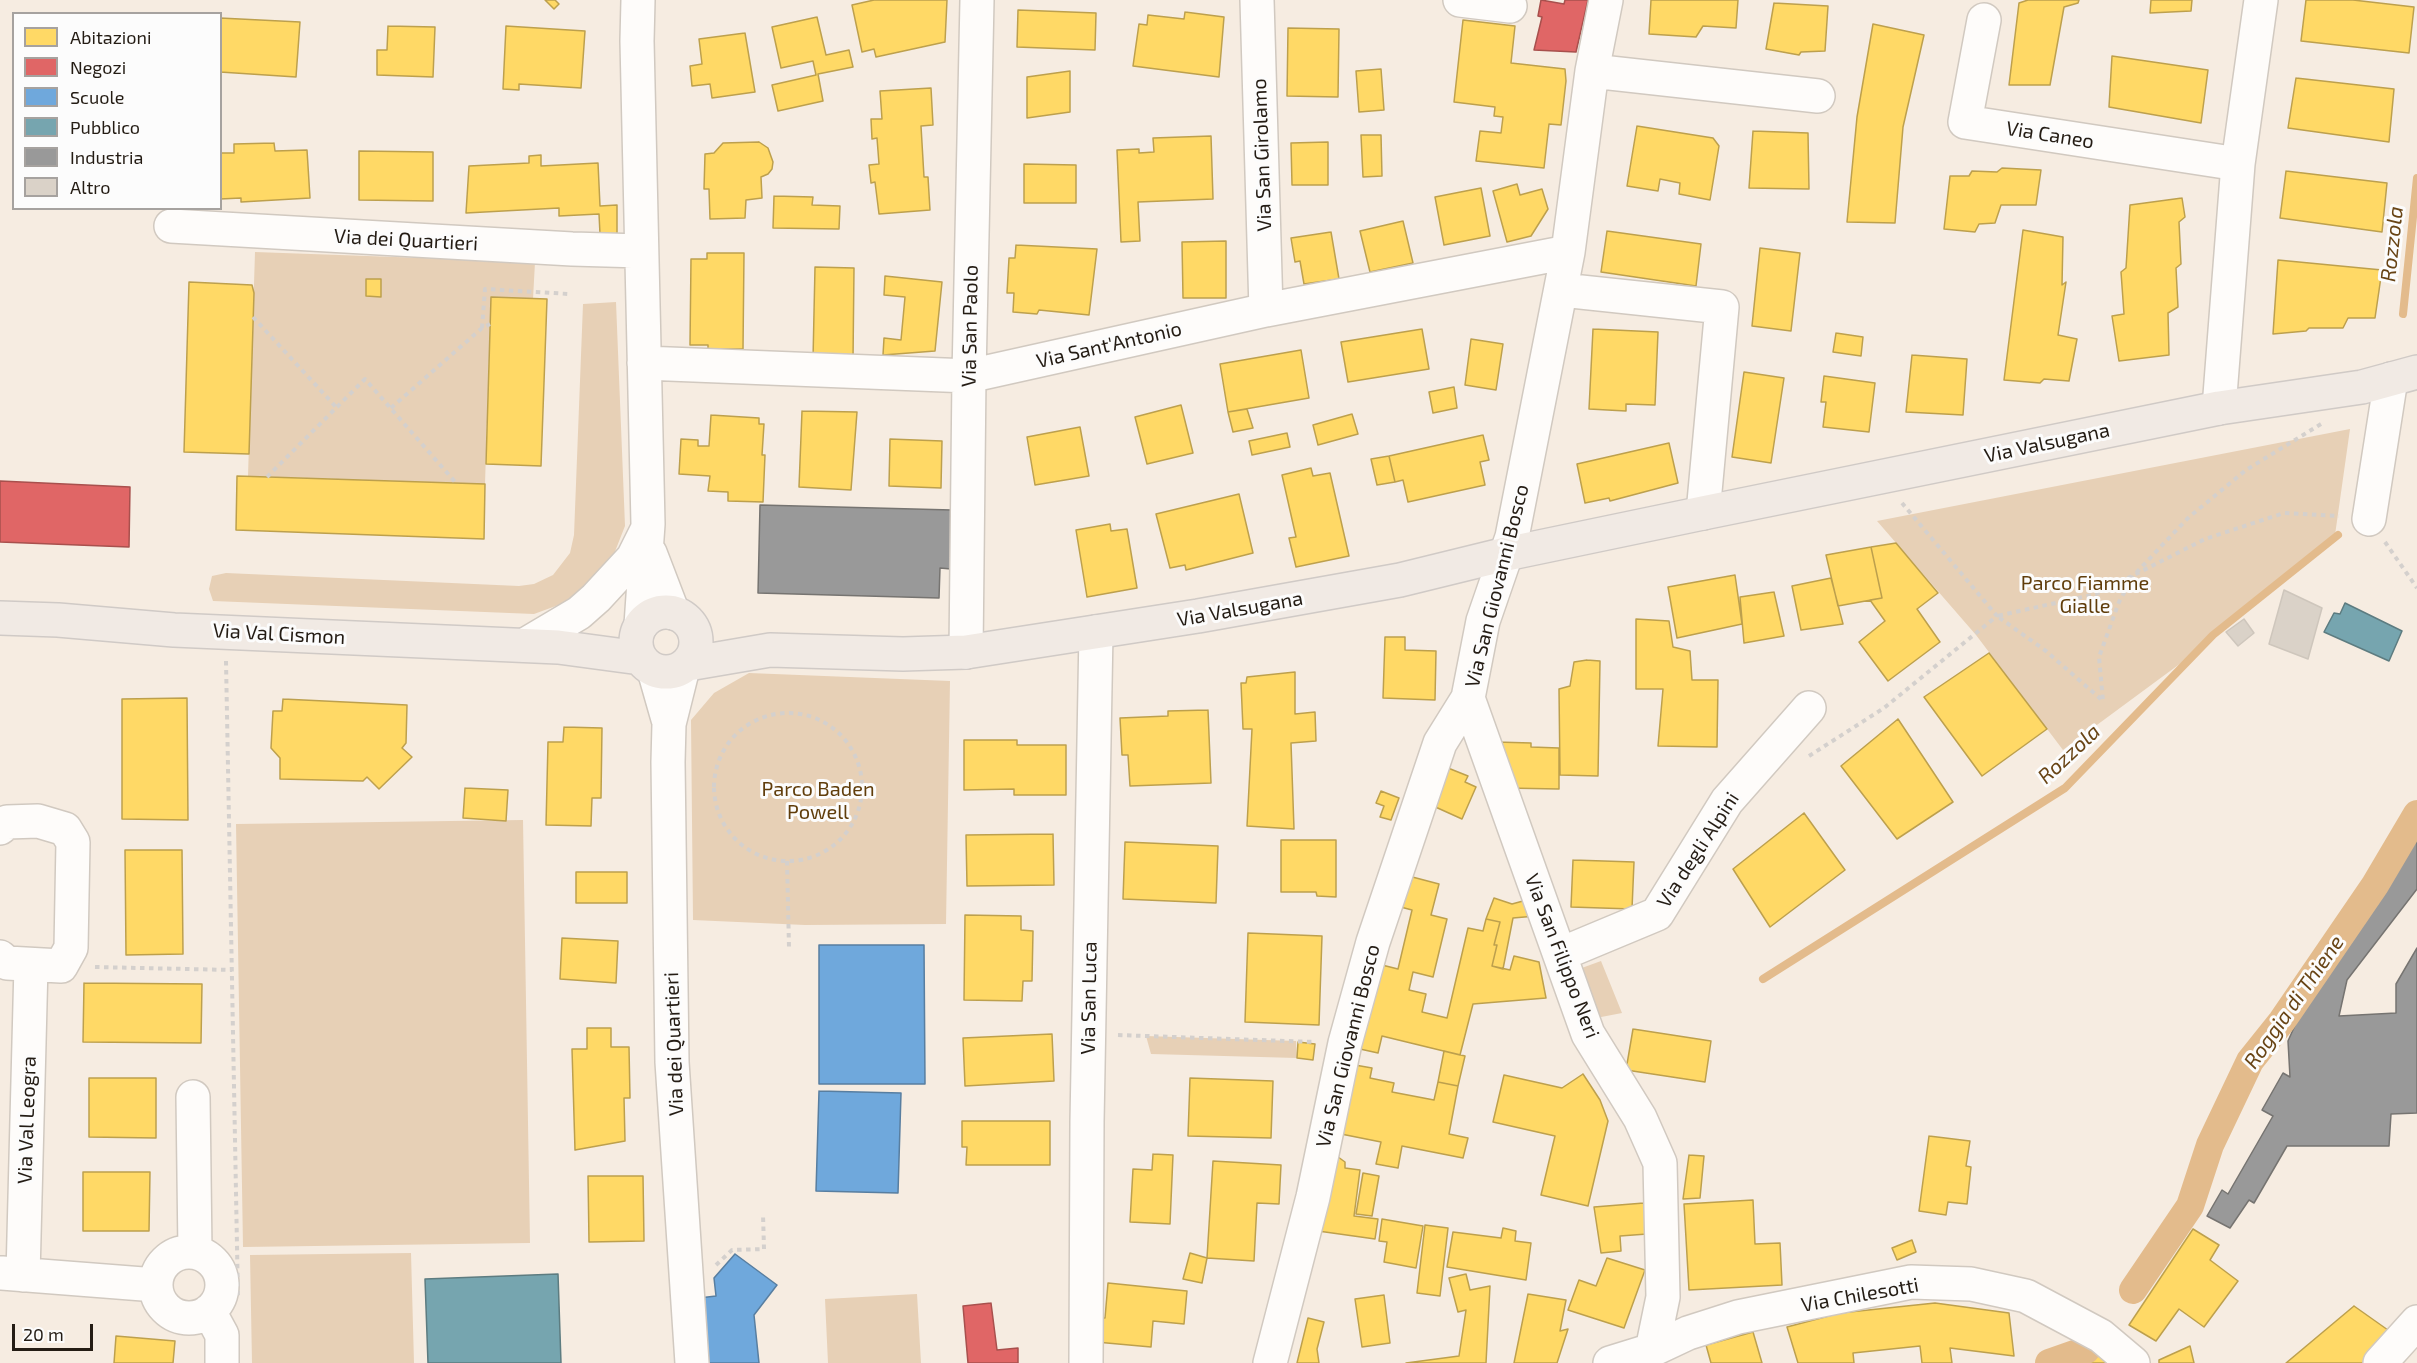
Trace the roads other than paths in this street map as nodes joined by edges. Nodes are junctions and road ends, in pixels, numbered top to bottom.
1 (638, 0) edge
2 (977, 0) edge
3 (1257, 0) edge
4 (1460, 0) edge
5 (1606, 0) edge
6 (2261, 0) edge
7 (1510, 6) dead end
8 (1983, 20) dead end
9 (1592, 71) junction
10 (1818, 96) dead end
11 (2238, 164) junction
12 (171, 226) dead end
13 (641, 251) junction
14 (1568, 252) junction
15 (1562, 290) junction
16 (1266, 310) junction
17 (644, 363) junction
18 (2404, 375) edge
19 (969, 376) junction
20 (2219, 408) junction
21 (1703, 513) junction
22 (2369, 519) road end
23 (648, 536) junction
24 (1506, 554) junction
25 (681, 617) junction
26 (0, 618) edge
27 (1096, 632) junction
28 (525, 645) junction
29 (770, 650) junction
30 (658, 652) junction
31 (966, 652) junction
32 (1468, 699) junction
33 (1809, 708) dead end
34 (0, 828) edge
35 (1560, 954) junction
36 (31, 962) edge
37 (193, 1097) dead end
38 (195, 1252) junction
39 (11, 1274) edge
40 (156, 1285) junction
41 (223, 1309) junction
42 (2417, 1322) edge
43 (1652, 1350) junction
44 (222, 1363) edge
45 (692, 1363) edge
46 (1086, 1363) edge
47 (1270, 1363) edge
48 (1610, 1363) edge
49 (2133, 1363) edge
50 (2380, 1363) edge

1 - 13 street, Via dei Quartieri
2 - 19 street, Via San Paolo
3 - 16 street, Via San Girolamo
4 - 7 street
5 - 9 street, Via San Giovanni Bosco
6 - 11 street
8 - 11 street, Via Caneo
9 - 10 street
9 - 14 street, Via San Giovanni Bosco
11 - 20 street
12 - 13 street, Via dei Quartieri
13 - 17 street, Via dei Quartieri
14 - 15 street, Via San Giovanni Bosco
14 - 16 street, Via Sant'Antonio
15 - 21 street
15 - 24 street, Via San Giovanni Bosco
16 - 19 street, Via Sant'Antonio
17 - 19 street, Via Sant'Antonio
17 - 23 street, Via dei Quartieri
18 - 20 main road, Via Valsugana
18 - 22 street, Via Valsugana
19 - 31 street, Via San Paolo
20 - 21 main road, Via Valsugana
21 - 24 main road, Via Valsugana
23 - 25 street, Via dei Quartieri
23 - 28 street
23 - 30 street, Via dei Quartieri
24 - 27 main road, Via Valsugana
24 - 32 street, Via San Giovanni Bosco
25 - 29 main road, Via Valsugana
25 - 30 main road
25 - 30 main road
26 - 28 main road, Via Val Cismon
27 - 31 main road, Via Valsugana
27 - 46 street, Via San Luca
28 - 30 main road, Via Val Cismon
29 - 30 main road, Via Valsugana
29 - 31 main road, Via Valsugana
30 - 45 street, Via dei Quartieri
32 - 35 street, Via San Filippo Neri
32 - 47 street, Via San Giovanni Bosco
33 - 35 street, Via degli Alpini
34 - 36 street, Via Val Leogra
35 - 43 street, Via San Filippo Neri
36 - 39 street, Via Val Leogra
37 - 38 street
38 - 40 street
38 - 41 street
39 - 40 street, Via Val Leogra
40 - 41 street
41 - 44 street
42 - 50 street
43 - 48 street, Via Chilesotti
43 - 49 street, Via Chilesotti

